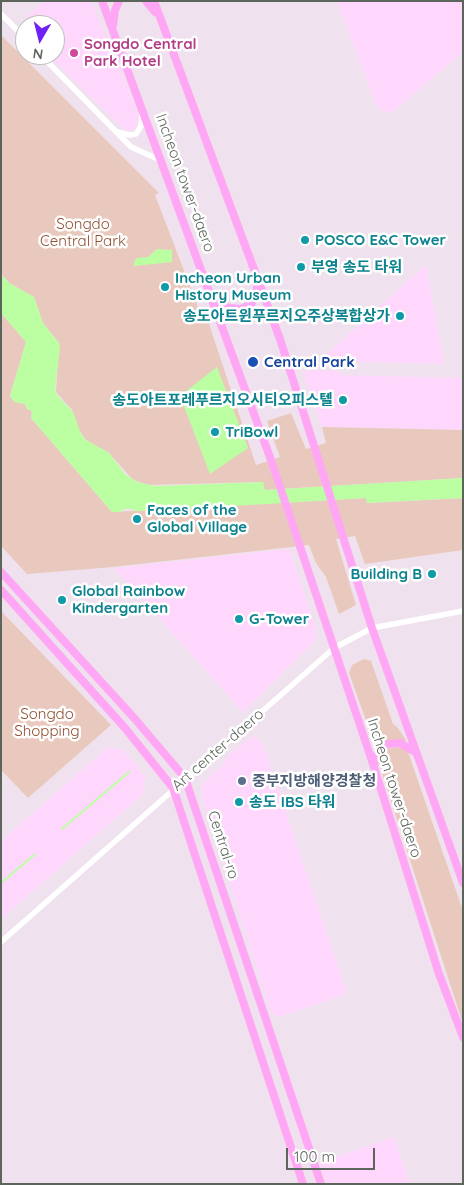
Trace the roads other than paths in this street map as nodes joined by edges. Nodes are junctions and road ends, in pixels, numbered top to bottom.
1 (102, 1) edge
2 (119, 1) edge
3 (146, 1) edge
4 (154, 1) edge
5 (1, 14) edge
6 (160, 17) junction
7 (15, 28) edge
8 (114, 31) junction
9 (51, 65) edge
10 (140, 104) junction
11 (114, 130) junction
12 (162, 162) junction
13 (256, 274) junction
14 (209, 290) junction
15 (1, 572) edge
16 (1, 590) edge
17 (463, 611) edge
18 (372, 628) junction
19 (334, 648) junction
20 (415, 752) junction
21 (374, 767) junction
22 (185, 778) junction
23 (173, 788) junction
24 (463, 883) edge
25 (1, 942) edge
26 (463, 1037) edge
27 (303, 1184) edge
28 (321, 1184) edge

1 - 8 main road, Incheon tower-daero
2 - 8 main road
3 - 6 main road
4 - 6 main road
5 - 7 street
6 - 13 main road
8 - 10 main road, Incheon tower-daero
9 - 11 street
10 - 11 street
10 - 12 main road, Incheon tower-daero
11 - 12 street
12 - 14 main road, Incheon tower-daero
13 - 14 main road
13 - 18 main road, Incheon tower-daero
14 - 19 main road, Incheon tower-daero
15 - 22 main road, Central-ro
16 - 23 main road, Central-ro
17 - 18 street, Art center-daero
18 - 19 street, Art center-daero
18 - 20 main road, Incheon tower-daero
19 - 21 main road, Incheon tower-daero
19 - 22 street, Art center-daero
20 - 21 main road
20 - 24 main road, Incheon tower-daero
21 - 26 main road, Incheon tower-daero
22 - 23 street, Art center-daero
22 - 28 main road, Central-ro
23 - 25 street, Art center-daero
23 - 27 main road, Central-ro

